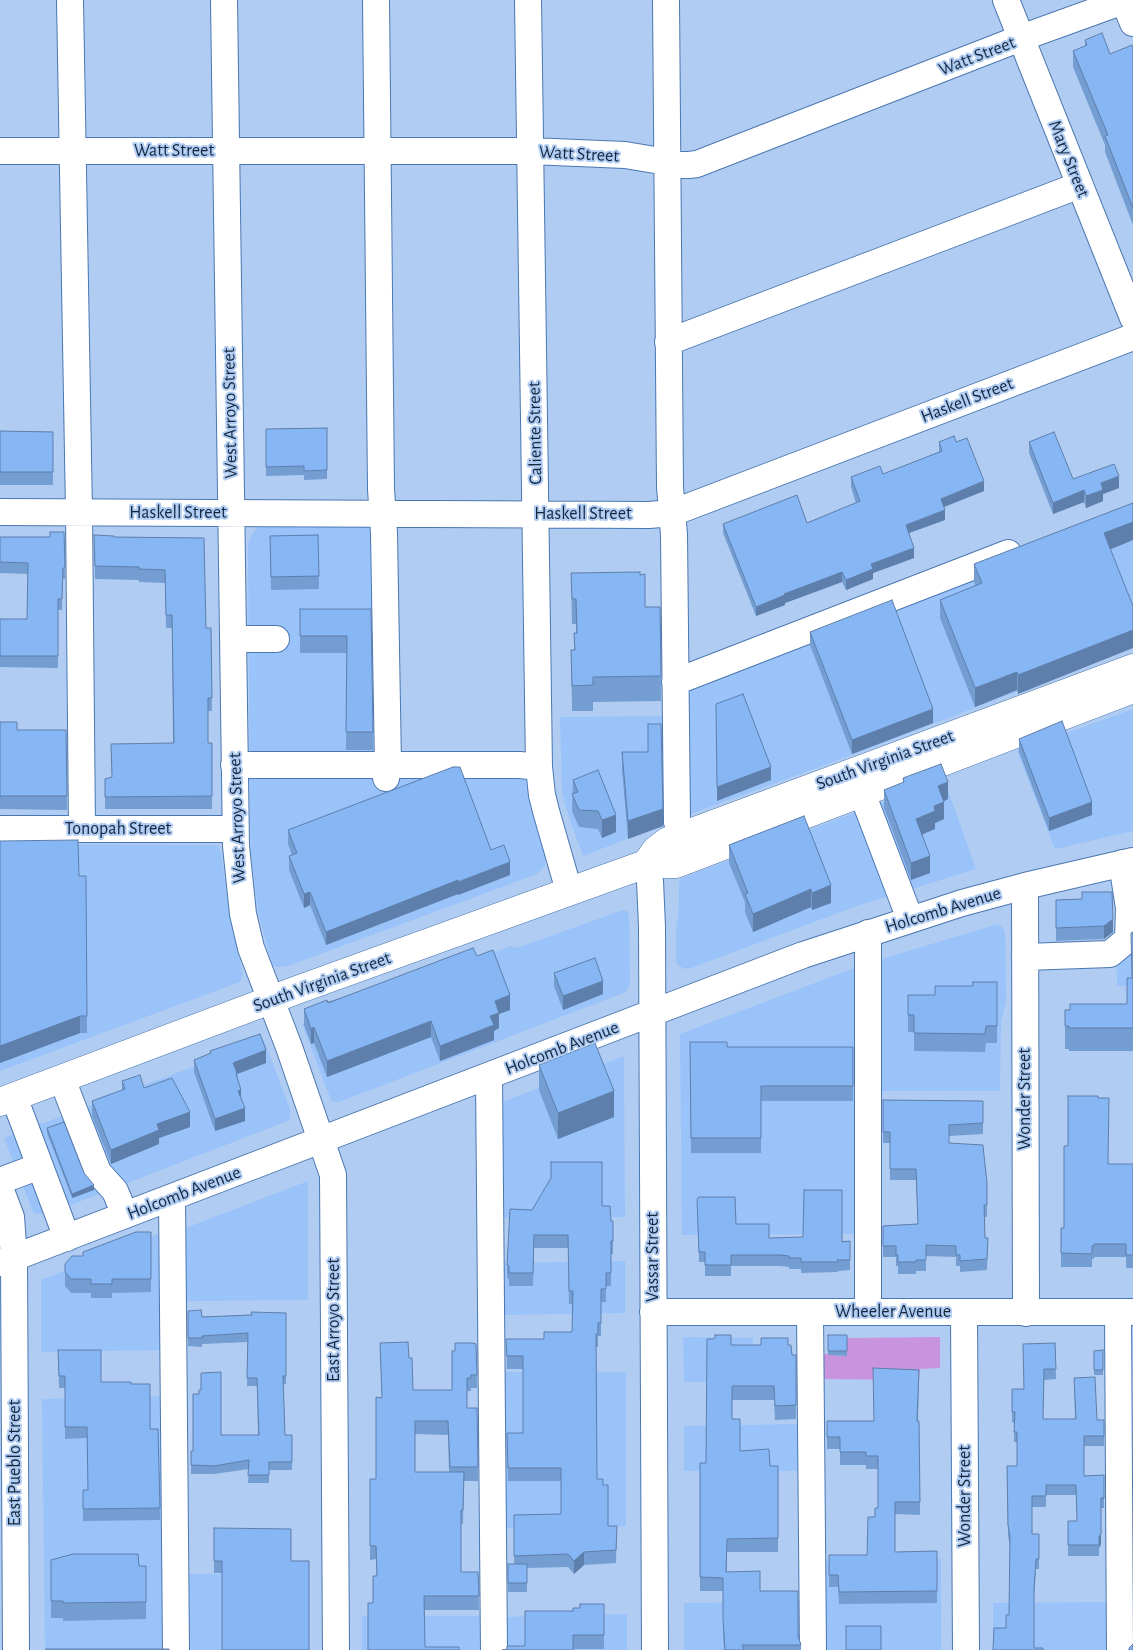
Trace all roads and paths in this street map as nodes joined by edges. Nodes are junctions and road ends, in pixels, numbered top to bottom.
1 (70, 0) edge
2 (224, 0) edge
3 (376, 0) edge
4 (528, 0) edge
5 (1006, 0) edge
6 (668, 1) edge
7 (1128, 8) edge
8 (1021, 38) junction
9 (0, 151) edge
10 (71, 151) junction
11 (226, 151) junction
12 (377, 151) junction
13 (530, 151) junction
14 (667, 162) junction
15 (1080, 185) junction
16 (1133, 318) edge
17 (1133, 338) edge
18 (668, 342) junction
19 (0, 512) edge
20 (80, 512) junction
21 (231, 513) junction
22 (672, 513) junction
23 (382, 514) junction
24 (536, 514) junction
25 (1034, 543) edge
26 (233, 639) junction
27 (276, 639) dead end
28 (1133, 668) edge
29 (675, 682) junction
30 (1133, 689) edge
31 (234, 765) junction
32 (539, 767) junction
33 (387, 772) junction
34 (862, 793) junction
35 (0, 829) edge
36 (82, 829) junction
37 (235, 829) junction
38 (681, 837) junction
39 (1128, 862) edge
40 (646, 864) junction
41 (1025, 886) junction
42 (569, 891) junction
43 (1131, 908) edge
44 (910, 919) junction
45 (868, 933) junction
46 (1025, 957) junction
47 (270, 1001) junction
48 (652, 1013) junction
49 (490, 1076) junction
50 (62, 1078) junction
51 (7, 1100) edge
52 (321, 1140) junction
53 (66, 1160) junction
54 (0, 1181) edge
55 (0, 1188) edge
56 (172, 1197) junction
57 (125, 1215) junction
58 (67, 1238) junction
59 (7, 1261) edge
60 (653, 1312) junction
61 (810, 1312) junction
62 (868, 1312) junction
63 (1126, 1312) edge
64 (964, 1313) junction
65 (1026, 1313) junction
66 (8, 1488) edge
67 (16, 1650) edge
68 (176, 1650) edge
69 (336, 1650) edge
70 (494, 1650) edge
71 (655, 1650) edge
72 (813, 1650) edge
73 (966, 1650) edge
74 (1120, 1650) edge

1 - 10 street
2 - 11 street, West Arroyo Street
3 - 12 street
4 - 13 street, Caliente Street
5 - 8 street, Mary Street
6 - 14 street
7 - 8 street, Watt Street
8 - 14 street, Watt Street
8 - 15 street, Mary Street
9 - 10 street, Watt Street
10 - 11 street, Watt Street
10 - 20 street
11 - 12 street, Watt Street
11 - 21 street, West Arroyo Street
12 - 13 street, Watt Street
12 - 23 street
13 - 14 street, Watt Street
13 - 24 street, Caliente Street
14 - 18 street
15 - 16 street, Mary Street
15 - 18 street
17 - 22 street, Haskell Street
18 - 22 street
19 - 20 street, Haskell Street
20 - 21 street, Haskell Street
20 - 36 street
21 - 23 street, Haskell Street
21 - 26 street, West Arroyo Street
22 - 24 street, Haskell Street
22 - 29 street
23 - 24 street, Haskell Street
23 - 33 street
24 - 32 street, Caliente Street
25 - 29 street
26 - 27 street
26 - 31 street, West Arroyo Street
28 - 38 main road, South Virginia Street
29 - 38 street
30 - 34 main road, South Virginia Street
31 - 33 street
31 - 37 street, West Arroyo Street
32 - 33 street
32 - 42 street, Caliente Street
34 - 40 main road, South Virginia Street
34 - 44 street
35 - 36 street, Tonopah Street
36 - 37 street, Tonopah Street
37 - 47 street, West Arroyo Street
38 - 40 main road, South Virginia Street
39 - 41 street, Holcomb Avenue
39 - 43 street
40 - 42 main road, South Virginia Street
40 - 48 street, Vassar Street
41 - 44 street, Holcomb Avenue
41 - 46 street, Wonder Street
42 - 47 main road, South Virginia Street
43 - 46 street
44 - 45 street, Holcomb Avenue
45 - 48 street, Holcomb Avenue
45 - 62 street
46 - 65 street, Wonder Street
47 - 50 main road, South Virginia Street
47 - 52 street, East Arroyo Street
48 - 49 street, Holcomb Avenue
48 - 60 street, Vassar Street
49 - 52 street, Holcomb Avenue
49 - 70 street
50 - 51 main road, South Virginia Street
50 - 53 street
51 - 53 street
52 - 56 street, Holcomb Avenue
52 - 69 street, East Arroyo Street
53 - 54 street
53 - 57 street
53 - 58 street
55 - 59 street, East Pueblo Street
56 - 57 street, Holcomb Avenue
56 - 68 street
57 - 58 street, Holcomb Avenue
58 - 59 street, Holcomb Avenue
59 - 66 street, East Pueblo Street
60 - 61 street, Wheeler Avenue
60 - 71 street, Vassar Street
61 - 62 street, Wheeler Avenue
61 - 72 street
62 - 64 street, Wheeler Avenue
63 - 65 street, Wheeler Avenue
63 - 74 street
64 - 65 street, Wheeler Avenue
64 - 73 street, Wonder Street
66 - 67 street, East Pueblo Street

